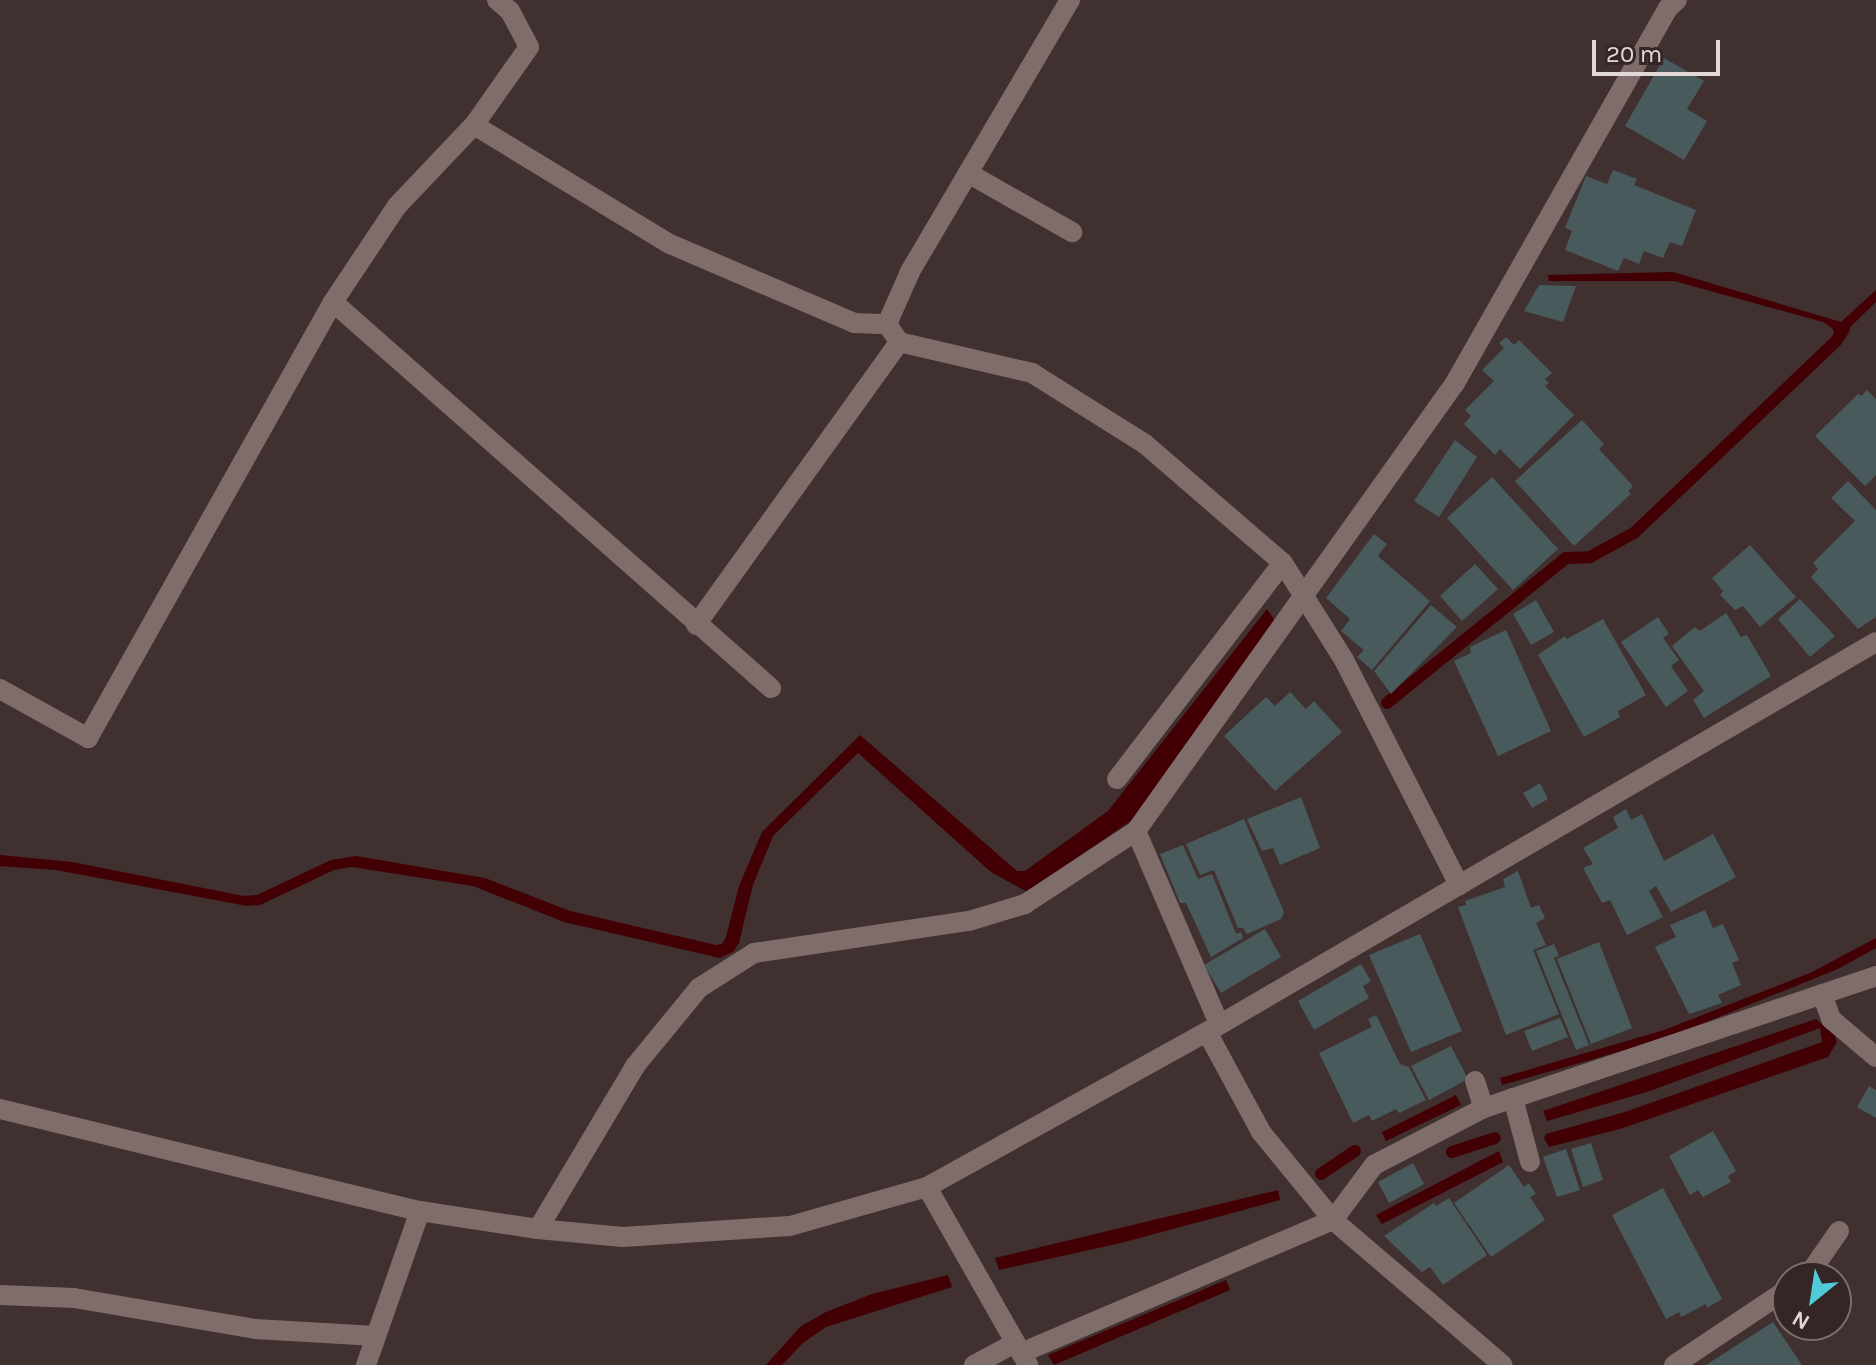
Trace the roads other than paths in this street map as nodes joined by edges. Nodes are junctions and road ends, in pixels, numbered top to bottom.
1 (497, 0) edge
2 (1070, 0) edge
3 (1677, 0) edge
4 (474, 125) junction
5 (968, 173) junction
6 (1072, 232) dead end
7 (333, 302) junction
8 (887, 324) junction
9 (899, 342) junction
10 (1283, 563) junction
11 (1303, 597) junction
12 (696, 625) junction
13 (1876, 642) edge
14 (771, 688) dead end
15 (0, 689) edge
16 (1117, 779) dead end
17 (1136, 831) junction
18 (1459, 885) junction
19 (1876, 976) edge
20 (1822, 994) junction
21 (1213, 1028) junction
22 (1876, 1057) edge
23 (1475, 1081) dead end
24 (1513, 1098) junction
25 (1484, 1108) junction
26 (0, 1109) edge
27 (1530, 1162) dead end
28 (927, 1187) junction
29 (420, 1211) junction
30 (1333, 1220) junction
31 (538, 1229) junction
32 (1839, 1231) dead end
33 (1818, 1261) edge
34 (0, 1295) edge
35 (1772, 1300) edge
36 (376, 1336) junction
37 (1021, 1354) edge
38 (366, 1365) edge
39 (974, 1365) edge
40 (1503, 1365) edge
41 (1674, 1365) edge

1 - 4 street
2 - 5 street
3 - 11 street
4 - 7 street
4 - 8 street
5 - 6 street
5 - 8 street
7 - 12 street
7 - 15 street
8 - 9 street
9 - 10 street
9 - 12 street
10 - 11 street
10 - 16 street
11 - 17 street
11 - 18 street
12 - 14 street
13 - 18 street
17 - 21 street
17 - 31 street
18 - 21 street
19 - 20 street
20 - 22 street
20 - 24 street
21 - 28 street
21 - 30 street
23 - 25 street
24 - 25 street
24 - 27 street
25 - 30 street
26 - 29 street
28 - 31 street
28 - 37 street
29 - 31 street
29 - 36 street
30 - 37 street
30 - 40 street
32 - 33 street
34 - 36 street
35 - 41 street
36 - 38 street
37 - 39 street

